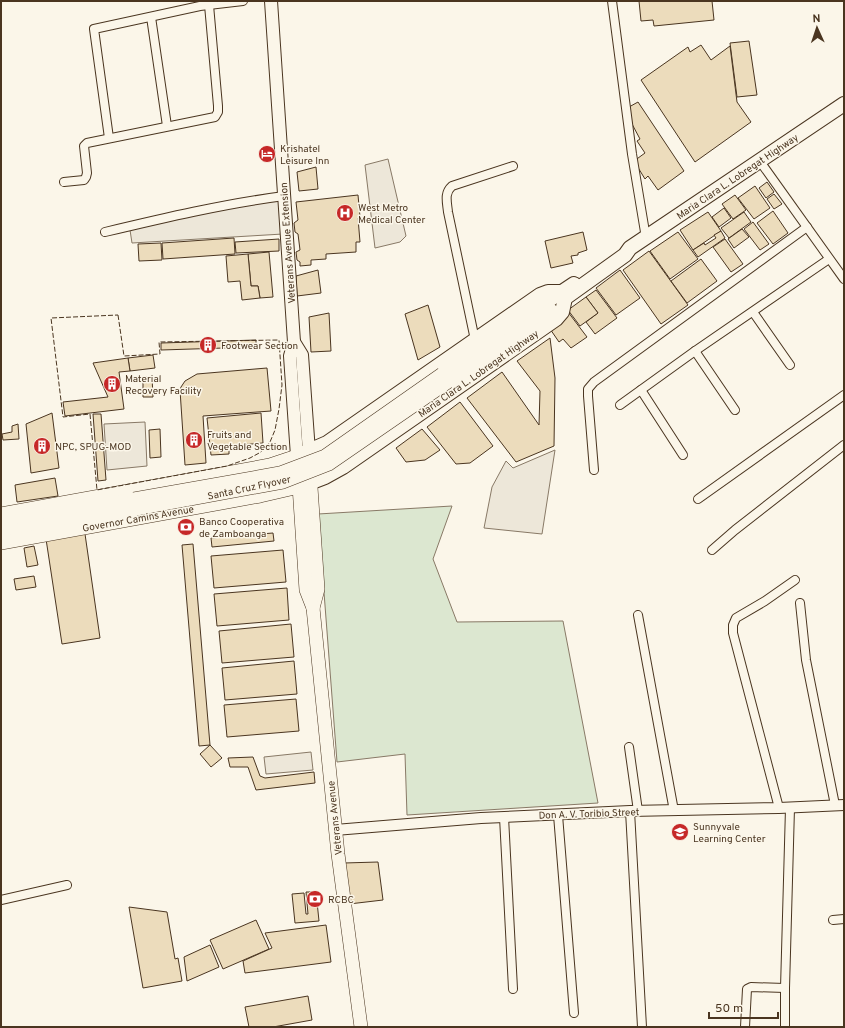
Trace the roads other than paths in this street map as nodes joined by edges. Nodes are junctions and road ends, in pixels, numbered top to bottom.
1 (243, 1) edge
2 (271, 1) edge
3 (612, 1) edge
4 (209, 5) junction
5 (151, 17) junction
6 (844, 104) edge
7 (167, 126) junction
8 (109, 138) junction
9 (760, 160) junction
10 (513, 166) dead end
11 (64, 182) dead end
12 (284, 196) junction
13 (807, 227) junction
14 (105, 232) dead end
15 (638, 243) junction
16 (829, 259) junction
17 (841, 269) edge
18 (844, 279) edge
19 (564, 295) junction
20 (753, 312) junction
21 (475, 340) junction
22 (695, 351) junction
23 (790, 365) dead end
24 (417, 380) junction
25 (641, 390) junction
26 (844, 395) edge
27 (433, 404) junction
28 (620, 405) dead end
29 (378, 407) junction
30 (735, 410) dead end
31 (394, 431) junction
32 (339, 435) junction
33 (844, 445) edge
34 (303, 454) junction
35 (683, 455) dead end
36 (355, 458) junction
37 (255, 468) junction
38 (594, 470) dead end
39 (206, 476) junction
40 (305, 485) junction
41 (157, 486) junction
42 (260, 496) junction
43 (698, 499) dead end
44 (135, 504) junction
45 (211, 505) junction
46 (1, 514) edge
47 (162, 514) junction
48 (1, 524) edge
49 (1, 534) edge
50 (1, 543) edge
51 (712, 550) dead end
52 (795, 580) dead end
53 (800, 603) dead end
54 (638, 615) dead end
55 (629, 748) dead end
56 (840, 805) edge
57 (779, 808) junction
58 (790, 808) junction
59 (634, 811) junction
60 (674, 811) junction
61 (558, 815) junction
62 (504, 817) junction
63 (335, 830) junction
64 (67, 885) dead end
65 (1, 900) edge
66 (844, 919) edge
67 (833, 920) dead end
68 (785, 988) junction
69 (513, 989) dead end
70 (574, 1013) dead end
71 (360, 1027) edge
72 (642, 1027) edge
73 (745, 1027) edge
74 (785, 1027) edge

1 - 4 street
2 - 12 main road, Veterans Avenue Extension
3 - 15 street
4 - 5 street
4 - 7 street
5 - 7 street
5 - 8 street
6 - 9 highway, Maria Clara L. Lobregat Highway
7 - 8 street
8 - 11 street
9 - 13 street
9 - 15 highway, Maria Clara L. Lobregat Highway
10 - 21 street
12 - 14 street
12 - 34 main road, Veterans Avenue Extension
13 - 16 street
13 - 38 street
15 - 19 highway, Maria Clara L. Lobregat Highway
16 - 17 street
16 - 20 street
17 - 18 street
19 - 21 highway, Maria Clara L. Lobregat Highway
19 - 27 highway, Maria Clara L. Lobregat Highway
19 - 44 main road, Santa Cruz Flyover, bridge
20 - 22 street
20 - 23 street
21 - 24 highway, Maria Clara L. Lobregat Highway
22 - 25 street
22 - 30 street
24 - 27 highway
24 - 29 highway, Maria Clara L. Lobregat Highway
25 - 28 street
25 - 35 street
26 - 43 street
27 - 31 highway, Maria Clara L. Lobregat Highway
29 - 31 highway
29 - 32 highway, Maria Clara L. Lobregat Highway
31 - 36 highway, Maria Clara L. Lobregat Highway
32 - 34 highway, Maria Clara L. Lobregat Highway
32 - 36 highway
33 - 51 street
34 - 37 main road
34 - 40 main road, Veterans Avenue
36 - 40 highway, Maria Clara L. Lobregat Highway
37 - 39 main road
37 - 42 main road
39 - 41 main road
39 - 45 main road
40 - 42 main road, Governor Camins Avenue
40 - 63 main road, Veterans Avenue
41 - 46 main road
41 - 47 main road
42 - 45 main road, Governor Camins Avenue
44 - 48 main road, Santa Cruz Flyover
44 - 49 main road, Santa Cruz Flyover
45 - 47 main road, Governor Camins Avenue
47 - 50 main road, Governor Camins Avenue
52 - 57 street
53 - 56 street
54 - 60 street
55 - 59 street
56 - 58 street, Don A. V. Toribio Street
57 - 58 street, Don A. V. Toribio Street
57 - 60 street, Don A. V. Toribio Street
58 - 68 street
59 - 60 street, Don A. V. Toribio Street
59 - 61 street, Don A. V. Toribio Street
59 - 72 street
61 - 62 street, Don A. V. Toribio Street
61 - 70 street
62 - 63 street, Don A. V. Toribio Street
62 - 69 street
63 - 71 main road, Veterans Avenue
64 - 65 street
66 - 67 street
68 - 73 street
68 - 74 street

